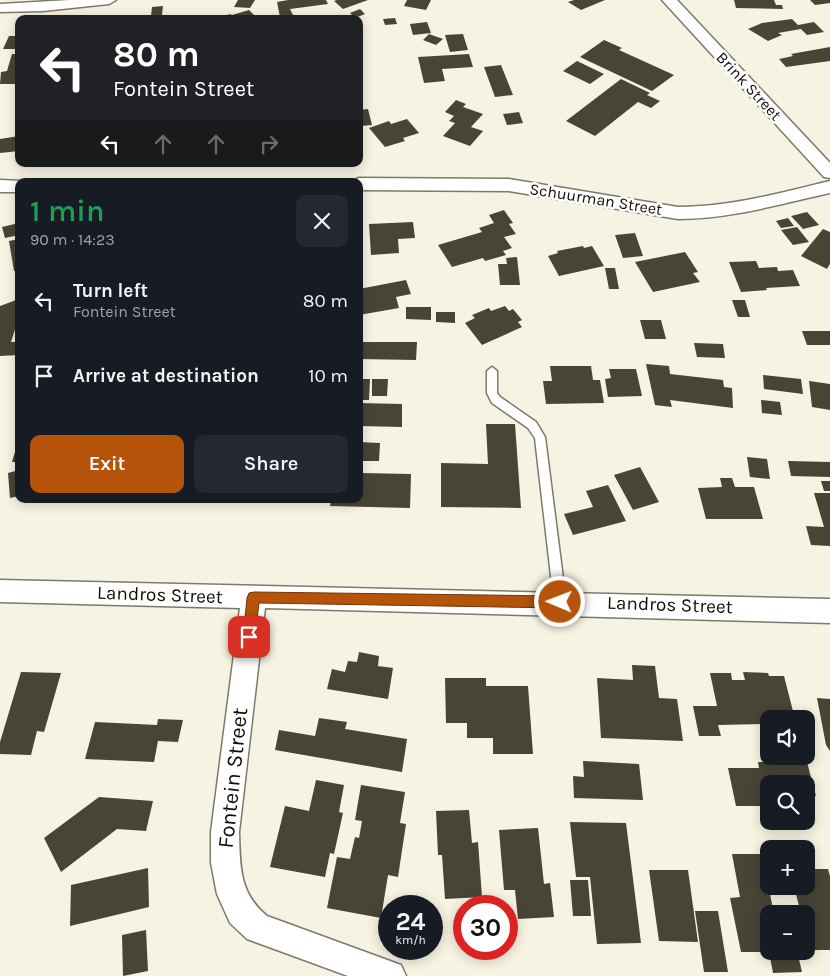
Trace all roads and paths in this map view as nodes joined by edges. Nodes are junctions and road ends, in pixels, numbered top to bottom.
1 (110, 0) edge
2 (669, 0) edge
3 (0, 8) edge
4 (830, 173) edge
5 (363, 184) edge
6 (0, 186) edge
7 (15, 186) edge
8 (830, 188) edge
9 (492, 371) dead end
10 (0, 591) edge
11 (254, 598) junction
12 (560, 602) junction
13 (830, 611) edge
14 (390, 976) edge

1 - 3 street
2 - 4 street, Brink Street
5 - 8 street, Schuurman Street
6 - 7 street
9 - 12 lane
10 - 11 street, Landros Street
11 - 12 street, Landros Street
11 - 14 street, Fontein Street
12 - 13 street, Landros Street

